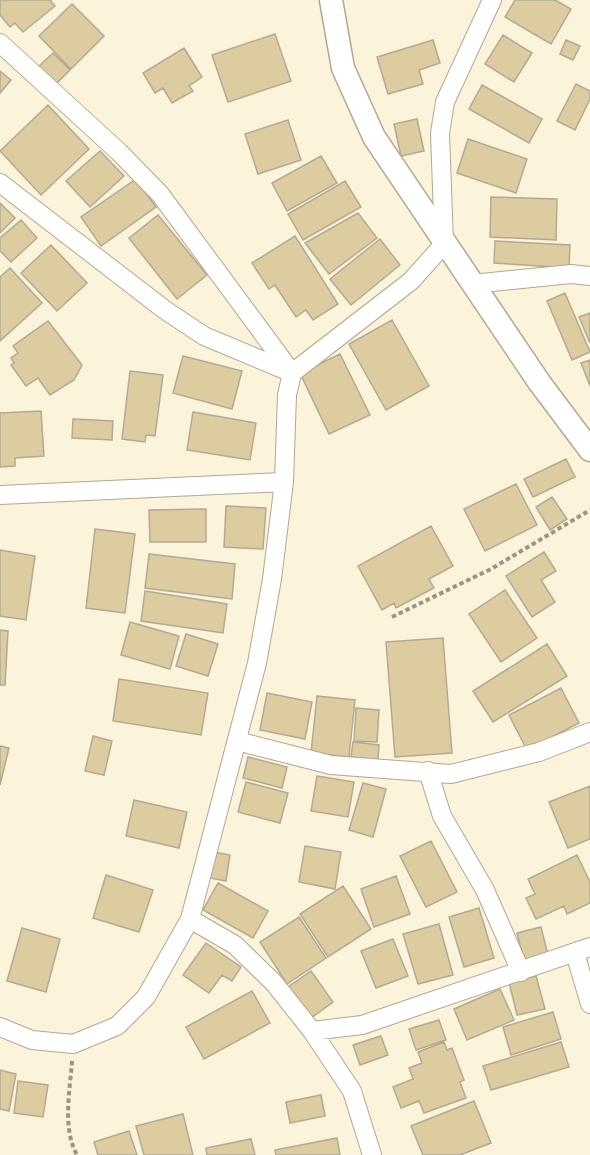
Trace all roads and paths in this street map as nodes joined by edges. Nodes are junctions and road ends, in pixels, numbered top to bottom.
1 (331, 0) edge
2 (492, 0) edge
3 (0, 43) edge
4 (0, 183) edge
5 (444, 244) junction
6 (590, 276) edge
7 (472, 284) junction
8 (292, 373) junction
9 (590, 450) edge
10 (284, 482) junction
11 (0, 495) edge
12 (590, 510) edge
13 (392, 617) dead end
14 (590, 732) edge
15 (237, 741) junction
16 (428, 771) junction
17 (190, 919) junction
18 (582, 950) edge
19 (520, 972) junction
20 (590, 1004) edge
21 (0, 1027) edge
22 (312, 1031) junction
23 (73, 1044) junction
24 (77, 1155) edge
25 (372, 1155) edge

1 - 5 street
2 - 5 street
3 - 8 street
4 - 8 street
5 - 7 street
5 - 8 street
6 - 7 street
7 - 9 street
8 - 10 street
10 - 11 street
10 - 15 street
12 - 13 path
14 - 16 street
15 - 16 street
15 - 17 street
16 - 19 street
17 - 22 street
17 - 23 street
18 - 19 street
18 - 20 street
19 - 22 street
21 - 23 street
22 - 25 street
23 - 24 path

